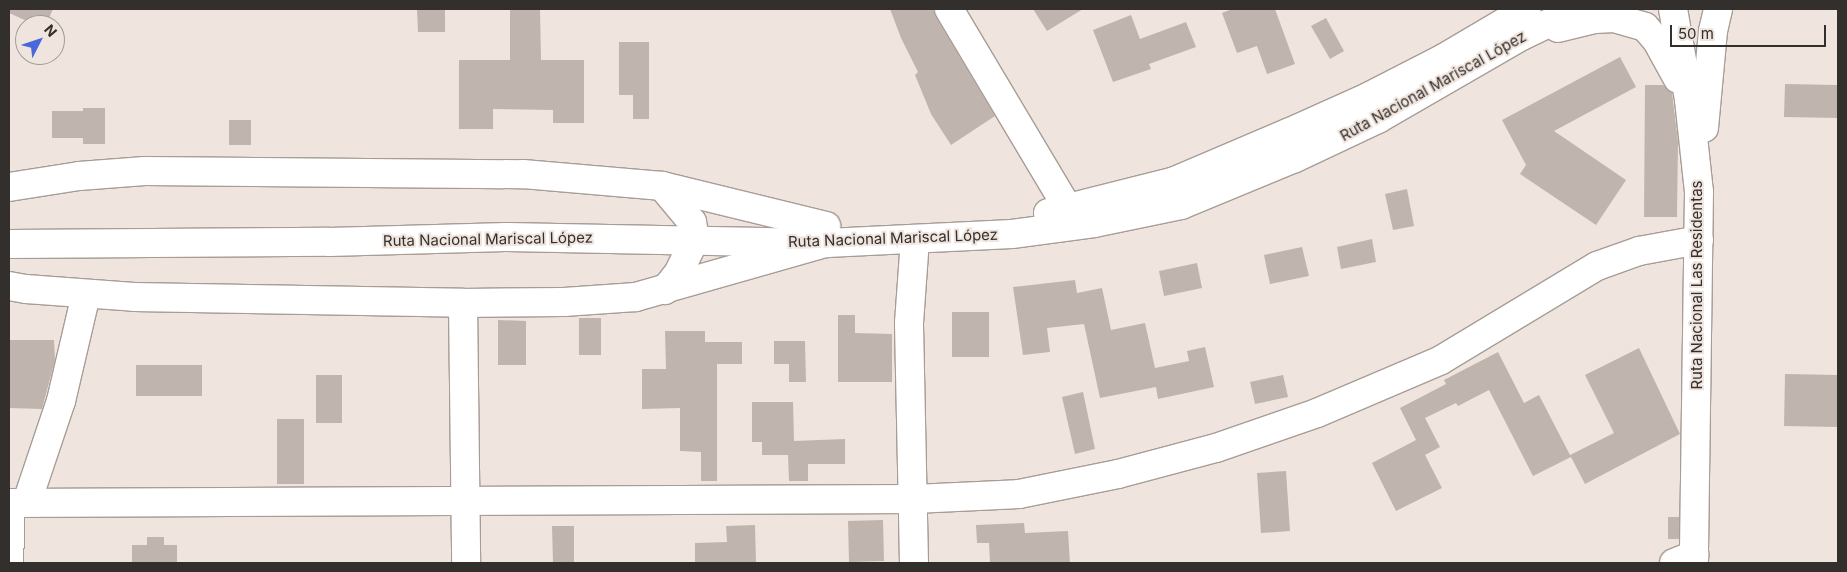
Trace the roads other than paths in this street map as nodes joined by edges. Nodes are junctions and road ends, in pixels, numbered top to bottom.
1 (949, 9) edge
2 (1527, 9) edge
3 (1578, 9) edge
4 (1673, 9) edge
5 (1718, 9) edge
6 (1522, 36) junction
7 (1689, 100) junction
8 (662, 186) junction
9 (9, 187) edge
10 (1699, 192) junction
11 (1068, 209) junction
12 (9, 227) edge
13 (693, 231) junction
14 (826, 234) junction
15 (915, 240) junction
16 (1700, 240) junction
17 (9, 244) edge
18 (9, 286) edge
19 (665, 290) junction
20 (86, 294) junction
21 (463, 303) junction
22 (914, 499) junction
23 (465, 501) junction
24 (15, 503) edge
25 (1688, 561) edge
26 (9, 563) edge
27 (466, 563) edge
28 (914, 563) edge

1 - 11 main road
2 - 11 main road, Ruta Nacional Mariscal López
3 - 6 main road, Ruta Nacional Mariscal López
4 - 7 main road, Ruta Nacional Las Residentas
5 - 10 main road
6 - 7 main road
6 - 15 main road, Ruta Nacional Mariscal López
7 - 10 main road, Ruta Nacional Las Residentas
8 - 9 main road
8 - 13 main road
8 - 14 main road
10 - 16 main road, Ruta Nacional Las Residentas
11 - 14 main road, Ruta Nacional Mariscal López
12 - 13 main road, Ruta Nacional Mariscal López
13 - 14 main road, Ruta Nacional Mariscal López
13 - 17 main road, Ruta Nacional Mariscal López
13 - 19 main road
14 - 15 main road, Ruta Nacional Mariscal López
14 - 19 main road
15 - 22 main road
16 - 22 main road
16 - 25 main road, Ruta Nacional Las Residentas
18 - 20 main road
19 - 21 main road
20 - 21 main road
20 - 24 main road
21 - 23 main road
22 - 23 main road
22 - 28 main road
23 - 24 main road
23 - 27 main road
24 - 26 main road

